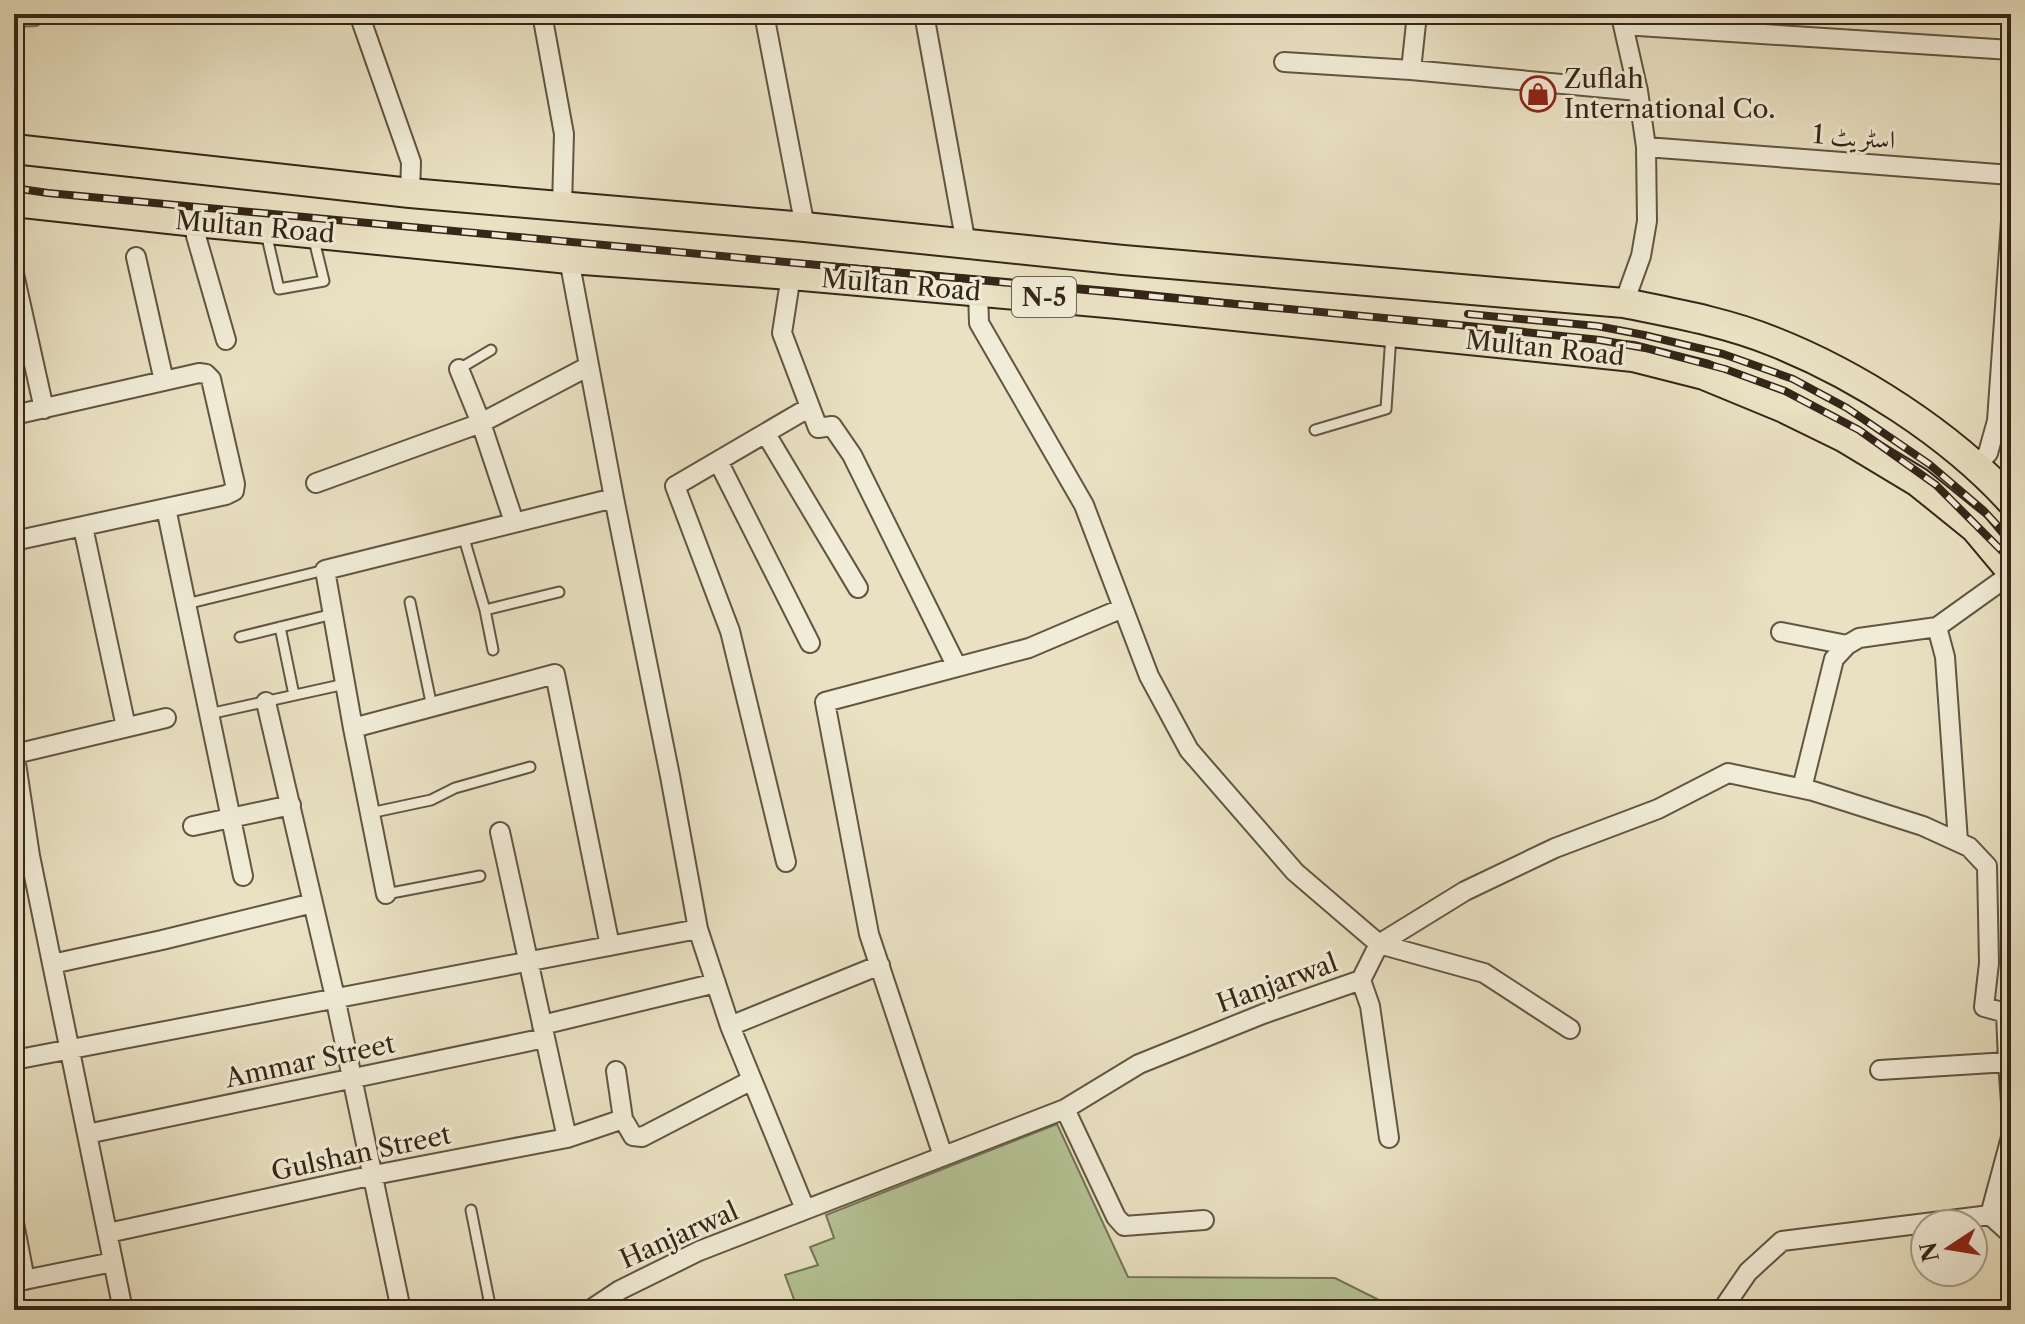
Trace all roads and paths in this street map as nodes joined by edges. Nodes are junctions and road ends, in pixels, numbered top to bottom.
1 (359, 14) edge
2 (542, 14) edge
3 (764, 14) edge
4 (924, 14) edge
5 (1417, 14) edge
6 (1622, 19) edge
7 (2011, 50) edge
8 (1284, 62) dead end
9 (1411, 70) junction
10 (1638, 91) junction
11 (1646, 147) junction
12 (14, 149) edge
13 (2011, 175) edge
14 (410, 193) junction
15 (14, 202) edge
16 (562, 206) junction
17 (2011, 221) edge
18 (196, 222) junction
19 (805, 227) junction
20 (264, 228) junction
21 (313, 233) junction
22 (966, 244) junction
23 (136, 257) dead end
24 (569, 259) junction
25 (1123, 260) junction
26 (14, 274) edge
27 (791, 275) junction
28 (978, 291) junction
29 (1624, 303) junction
30 (1118, 304) junction
31 (1391, 332) junction
32 (226, 340) dead end
33 (491, 350) dead end
34 (589, 366) junction
35 (459, 369) joint
36 (164, 381) junction
37 (810, 407) junction
38 (44, 409) junction
39 (14, 415) edge
40 (481, 423) junction
41 (1315, 430) dead end
42 (766, 434) junction
43 (718, 461) junction
44 (1976, 467) junction
45 (316, 483) dead end
46 (614, 498) junction
47 (2011, 501) edge
48 (166, 508) junction
49 (514, 522) junction
50 (83, 527) junction
51 (463, 535) junction
52 (14, 541) edge
53 (325, 570) junction
54 (2011, 572) edge
55 (858, 588) dead end
56 (559, 592) dead end
57 (410, 602) dead end
58 (186, 604) junction
59 (1123, 608) junction
60 (485, 610) junction
61 (333, 614) junction
62 (280, 627) junction
63 (1937, 627) junction
64 (1781, 632) dead end
65 (240, 637) dead end
66 (810, 643) dead end
67 (1847, 645) junction
68 (493, 650) dead end
69 (957, 667) junction
70 (345, 684) junction
71 (294, 695) junction
72 (266, 702) junction
73 (432, 707) junction
74 (209, 714) junction
75 (166, 718) dead end
76 (126, 727) junction
77 (353, 728) junction
78 (14, 752) edge
79 (530, 767) dead end
80 (16, 774) edge
81 (1802, 788) junction
82 (291, 805) junction
83 (370, 813) junction
84 (231, 818) junction
85 (193, 826) dead end
86 (500, 832) dead end
87 (1958, 841) junction
88 (22, 858) edge
89 (786, 862) dead end
90 (243, 876) dead end
91 (480, 876) dead end
92 (386, 894) joint
93 (313, 903) junction
94 (698, 929) junction
95 (1379, 944) junction
96 (610, 946) junction
97 (528, 962) junction
98 (52, 964) junction
99 (880, 965) junction
100 (1361, 980) junction
101 (716, 983) junction
102 (335, 997) junction
103 (2008, 1012) edge
104 (730, 1026) junction
105 (1570, 1029) dead end
106 (543, 1031) junction
107 (69, 1048) junction
108 (14, 1060) edge
109 (2008, 1062) junction
110 (1880, 1070) dead end
111 (616, 1071) dead end
112 (352, 1079) junction
113 (752, 1080) junction
114 (2011, 1103) edge
115 (1065, 1109) junction
116 (623, 1119) junction
117 (87, 1134) junction
118 (2011, 1137) edge
119 (567, 1138) junction
120 (1389, 1138) dead end
121 (943, 1156) junction
122 (374, 1175) junction
123 (805, 1209) junction
124 (471, 1210) dead end
125 (1990, 1215) junction
126 (1204, 1220) dead end
127 (14, 1223) edge
128 (108, 1233) junction
129 (2011, 1234) edge
130 (113, 1262) junction
131 (20, 1281) edge
132 (123, 1310) edge
133 (401, 1310) edge
134 (491, 1310) edge
135 (590, 1310) edge
136 (1722, 1310) edge

1 - 14 street
2 - 16 street
3 - 19 street
4 - 22 street
5 - 9 street
6 - 7 street
6 - 10 street
8 - 9 street
9 - 10 street
10 - 11 street
11 - 13 street, اسٹریٹ 1
11 - 29 street
12 - 14 main road, Multan Road / N-5
14 - 16 main road, Multan Road / N-5
15 - 18 main road, Multan Road / N-5
16 - 19 main road, Multan Road / N-5
17 - 44 street
18 - 20 main road, Multan Road / N-5
18 - 32 street
19 - 22 main road, Multan Road / N-5
20 - 21 main road, Multan Road / N-5
20 - 21 lane
21 - 24 main road, Multan Road / N-5
22 - 25 main road, Multan Road / N-5
23 - 36 street
24 - 27 main road, Multan Road / N-5
24 - 34 street
25 - 29 main road, Multan Road / N-5
25 - 30 main road
26 - 38 street
27 - 28 main road, Multan Road / N-5
27 - 37 street
28 - 30 main road, Multan Road / N-5
28 - 59 street
29 - 44 main road, Multan Road / N-5
30 - 31 main road, Multan Road / N-5
31 - 41 lane
31 - 54 main road, Multan Road / N-5
33 - 35 lane
34 - 40 street
34 - 46 street
35 - 40 street
36 - 38 street
36 - 48 street
37 - 42 street
37 - 69 street
38 - 39 street
40 - 45 street
40 - 49 street
42 - 43 street
42 - 55 street
43 - 66 street
43 - 89 street
44 - 47 main road, Multan Road / N-5
46 - 49 street
46 - 94 street
48 - 50 street
48 - 58 street
49 - 51 street
50 - 52 street
50 - 76 street
51 - 53 street
51 - 60 lane
53 - 58 lane
53 - 61 street
54 - 63 street
56 - 60 lane
57 - 73 lane
58 - 74 street
59 - 69 street
59 - 95 street
60 - 68 lane
61 - 62 lane
61 - 70 street
62 - 65 lane
62 - 71 lane
63 - 67 street
63 - 87 street
64 - 67 street
67 - 81 street
69 - 99 street
70 - 71 lane
70 - 77 street
71 - 72 lane
72 - 74 lane
72 - 82 street
73 - 77 street
73 - 96 street
74 - 84 street
75 - 76 street
76 - 78 street
77 - 83 street
78 - 80 street
79 - 83 lane
80 - 88 street
81 - 87 street
81 - 95 street
82 - 84 street
82 - 93 street
83 - 92 street
84 - 85 street
84 - 90 street
86 - 97 street
87 - 103 street
88 - 98 street
91 - 92 lane
93 - 98 street
93 - 102 street
94 - 96 street
94 - 101 street
95 - 100 street, Hanjarwal
95 - 105 street
96 - 97 street
97 - 102 street
97 - 106 street
98 - 107 street
99 - 104 street
99 - 121 street
100 - 115 street, Hanjarwal
100 - 120 street
101 - 104 street
101 - 106 street, Ammar Street
102 - 107 street
102 - 112 street
103 - 109 street
104 - 113 street
106 - 112 street, Ammar Street
106 - 119 street
107 - 108 street
107 - 117 street
109 - 110 street
109 - 114 street
111 - 116 street
112 - 117 street, Ammar Street
112 - 122 street
113 - 116 street
113 - 123 street
115 - 121 street, Hanjarwal
115 - 126 street
116 - 119 street, Gulshan Street
117 - 128 street
118 - 125 street
119 - 122 street, Gulshan Street
121 - 123 street, Hanjarwal
122 - 128 street, Gulshan Street
122 - 133 street
123 - 135 street, Hanjarwal
124 - 134 lane
125 - 129 street
125 - 136 street
127 - 131 street
128 - 130 street
130 - 131 street
130 - 132 street

